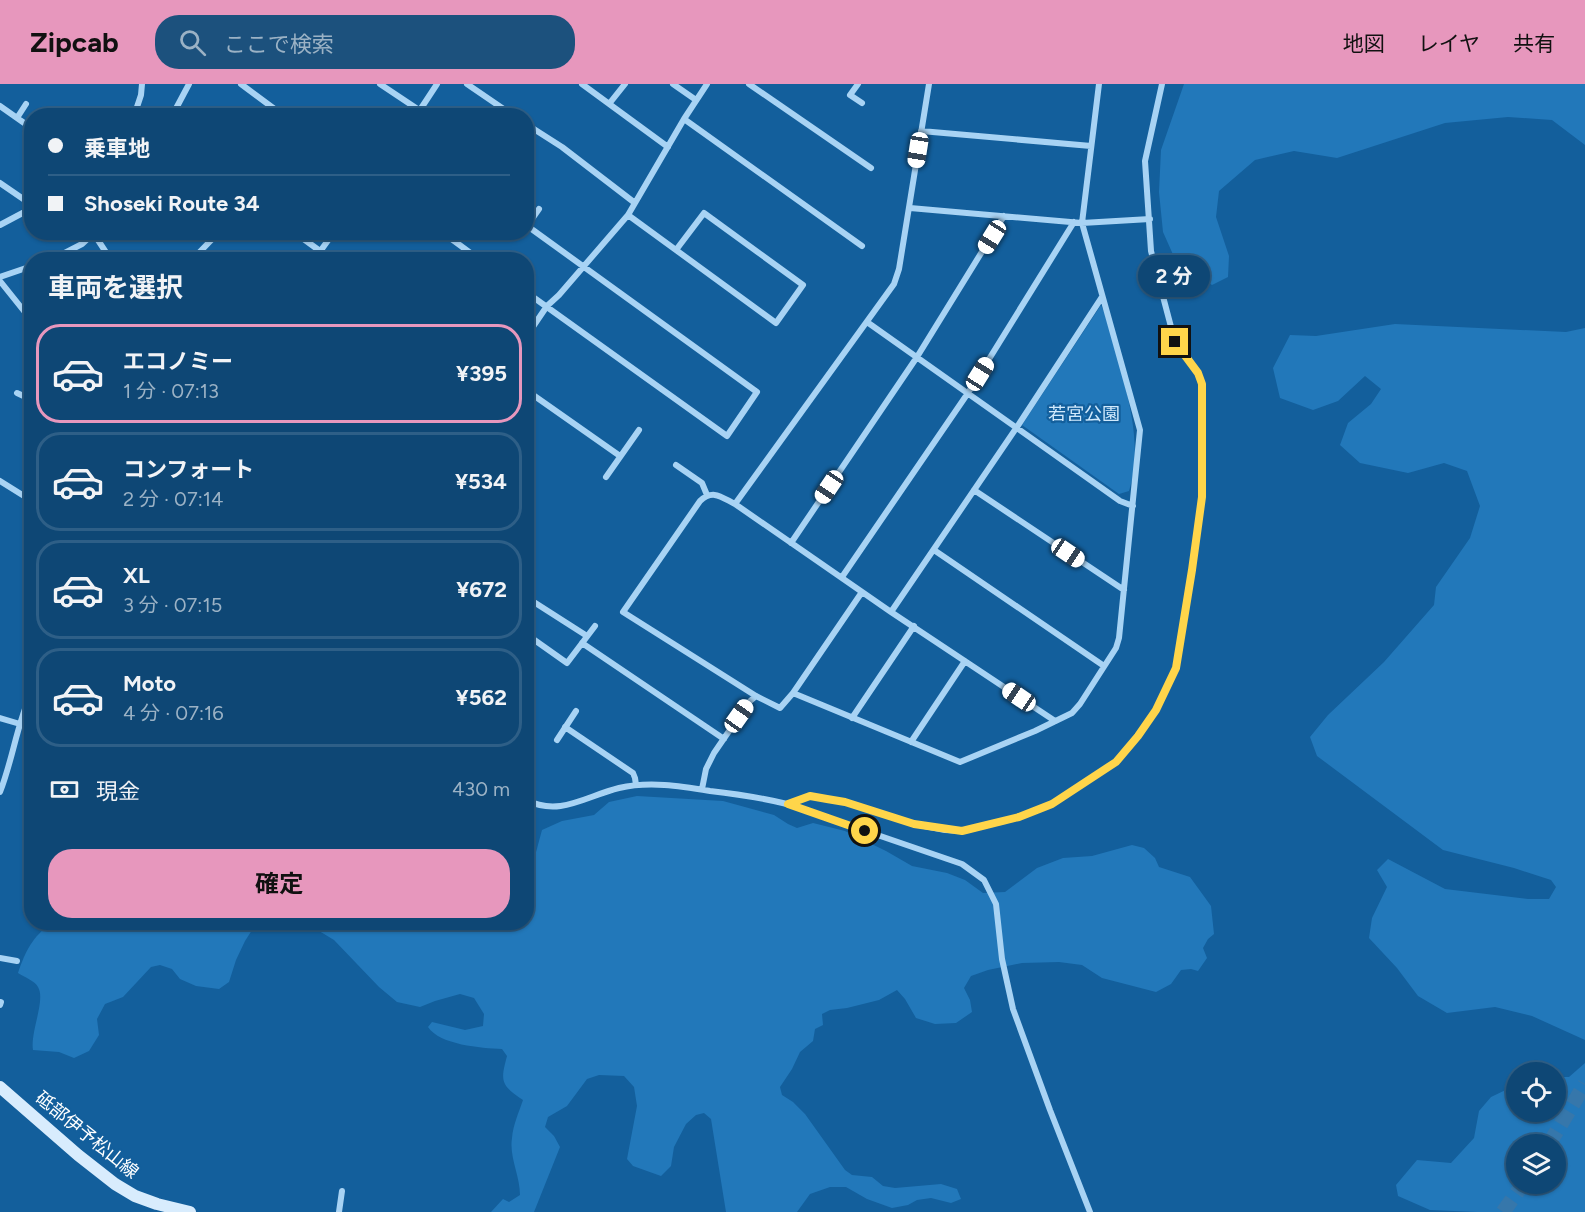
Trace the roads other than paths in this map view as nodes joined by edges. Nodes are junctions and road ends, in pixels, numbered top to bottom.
1 (142, 84) edge
2 (189, 84) edge
3 (240, 84) edge
4 (381, 84) edge
5 (437, 84) edge
6 (467, 84) edge
7 (582, 84) edge
8 (625, 84) edge
9 (674, 84) edge
10 (707, 84) edge
11 (749, 84) edge
12 (858, 84) edge
13 (928, 84) edge
14 (1099, 84) edge
15 (1162, 84) edge
16 (696, 100) junction
17 (862, 103) dead end
18 (609, 104) junction
19 (26, 105) dead end
20 (0, 106) edge
21 (137, 108) edge
22 (176, 108) edge
23 (273, 108) edge
24 (412, 108) edge
25 (421, 108) edge
26 (502, 108) edge
27 (17, 118) junction
28 (684, 119) junction
29 (24, 123) edge
30 (534, 129) edge
31 (921, 131) junction
32 (1091, 146) junction
33 (668, 147) junction
34 (871, 168) dead end
35 (0, 183) edge
36 (24, 200) edge
37 (635, 203) junction
38 (910, 208) junction
39 (539, 209) dead end
40 (24, 211) edge
41 (628, 215) junction
42 (534, 216) edge
43 (1004, 216) junction
44 (1149, 219) junction
45 (1074, 222) junction
46 (1082, 223) junction
47 (0, 225) edge
48 (534, 230) edge
49 (87, 240) edge
50 (211, 240) edge
51 (305, 240) edge
52 (328, 240) edge
53 (453, 240) edge
54 (862, 246) dead end
55 (676, 250) junction
56 (320, 251) joint
57 (66, 252) edge
58 (200, 252) edge
59 (469, 252) edge
60 (584, 266) junction
61 (24, 270) edge
62 (0, 279) edge
63 (534, 297) edge
64 (1102, 297) junction
65 (547, 306) junction
66 (24, 310) edge
67 (867, 322) junction
68 (534, 325) edge
69 (917, 357) junction
70 (16, 393) dead end
71 (968, 393) junction
72 (24, 396) edge
73 (534, 396) edge
74 (1017, 427) junction
75 (639, 430) dead end
76 (620, 456) junction
77 (676, 465) dead end
78 (606, 477) dead end
79 (0, 481) edge
80 (974, 490) junction
81 (707, 495) junction
82 (24, 496) edge
83 (735, 504) junction
84 (1133, 506) junction
85 (792, 543) junction
86 (934, 550) junction
87 (842, 577) junction
88 (1124, 590) junction
89 (862, 592) junction
90 (534, 602) edge
91 (891, 612) junction
92 (595, 626) dead end
93 (914, 626) junction
94 (587, 636) junction
95 (534, 640) edge
96 (582, 644) junction
97 (965, 661) junction
98 (1104, 666) junction
99 (793, 693) junction
100 (756, 696) junction
101 (576, 711) dead end
102 (24, 713) edge
103 (0, 718) edge
104 (852, 718) junction
105 (1055, 721) junction
106 (20, 724) junction
107 (565, 727) junction
108 (724, 739) junction
109 (557, 740) dead end
110 (911, 742) junction
111 (636, 785) junction
112 (702, 789) junction
113 (0, 792) edge
114 (534, 803) edge
115 (788, 804) junction
116 (0, 958) edge
117 (17, 961) dead end
118 (0, 1088) edge
119 (342, 1191) dead end
120 (190, 1212) edge
121 (339, 1212) edge
122 (1090, 1212) edge

1 - 21 street
2 - 22 street
3 - 23 street
4 - 24 street
5 - 25 street
6 - 26 street
7 - 18 street
8 - 18 street
9 - 16 street
10 - 16 street
11 - 34 street
12 - 17 street
13 - 31 street
14 - 32 street
15 - 44 street
16 - 28 street
18 - 33 street
19 - 27 street
20 - 27 street
27 - 29 street
28 - 33 street
28 - 54 street
30 - 37 street
31 - 32 street
31 - 38 street
32 - 46 street
33 - 37 street
35 - 36 street
37 - 41 street
38 - 43 street
38 - 67 street
39 - 42 street
40 - 47 street
41 - 55 street
41 - 60 street
43 - 45 street
43 - 69 street
44 - 46 street
44 - 115 street
45 - 46 street
45 - 71 street
46 - 64 street
48 - 60 street
49 - 57 street
50 - 58 street
51 - 56 street
52 - 56 street
53 - 59 street
55 - 55 street
60 - 65 street
60 - 65 street
61 - 62 street
62 - 66 street
63 - 65 street
64 - 74 street
64 - 84 street
65 - 68 street
67 - 69 street
67 - 83 street
69 - 71 street
69 - 85 street
70 - 72 street
71 - 74 street
71 - 87 street
73 - 76 street
74 - 80 street
74 - 84 street
75 - 76 street
76 - 78 street
77 - 81 street
79 - 82 street
80 - 86 street
80 - 88 street
81 - 83 street
81 - 100 street
83 - 85 street
84 - 88 street
85 - 87 street
86 - 91 street
86 - 98 street
87 - 89 street
88 - 98 street
89 - 91 street
89 - 99 street
90 - 94 street
91 - 93 street
92 - 94 street
93 - 97 street
93 - 104 street
94 - 96 street
95 - 96 street
96 - 108 street
97 - 105 street
97 - 110 street
98 - 105 street
99 - 100 street
99 - 104 street
100 - 108 street
101 - 107 street
102 - 106 street
103 - 106 street
104 - 110 street
105 - 110 street
106 - 113 street
107 - 109 street
107 - 111 street
108 - 112 street
111 - 112 street
111 - 114 street
112 - 115 street
115 - 122 street
116 - 117 street
118 - 120 main road, 砥部伊予松山線
119 - 121 street

